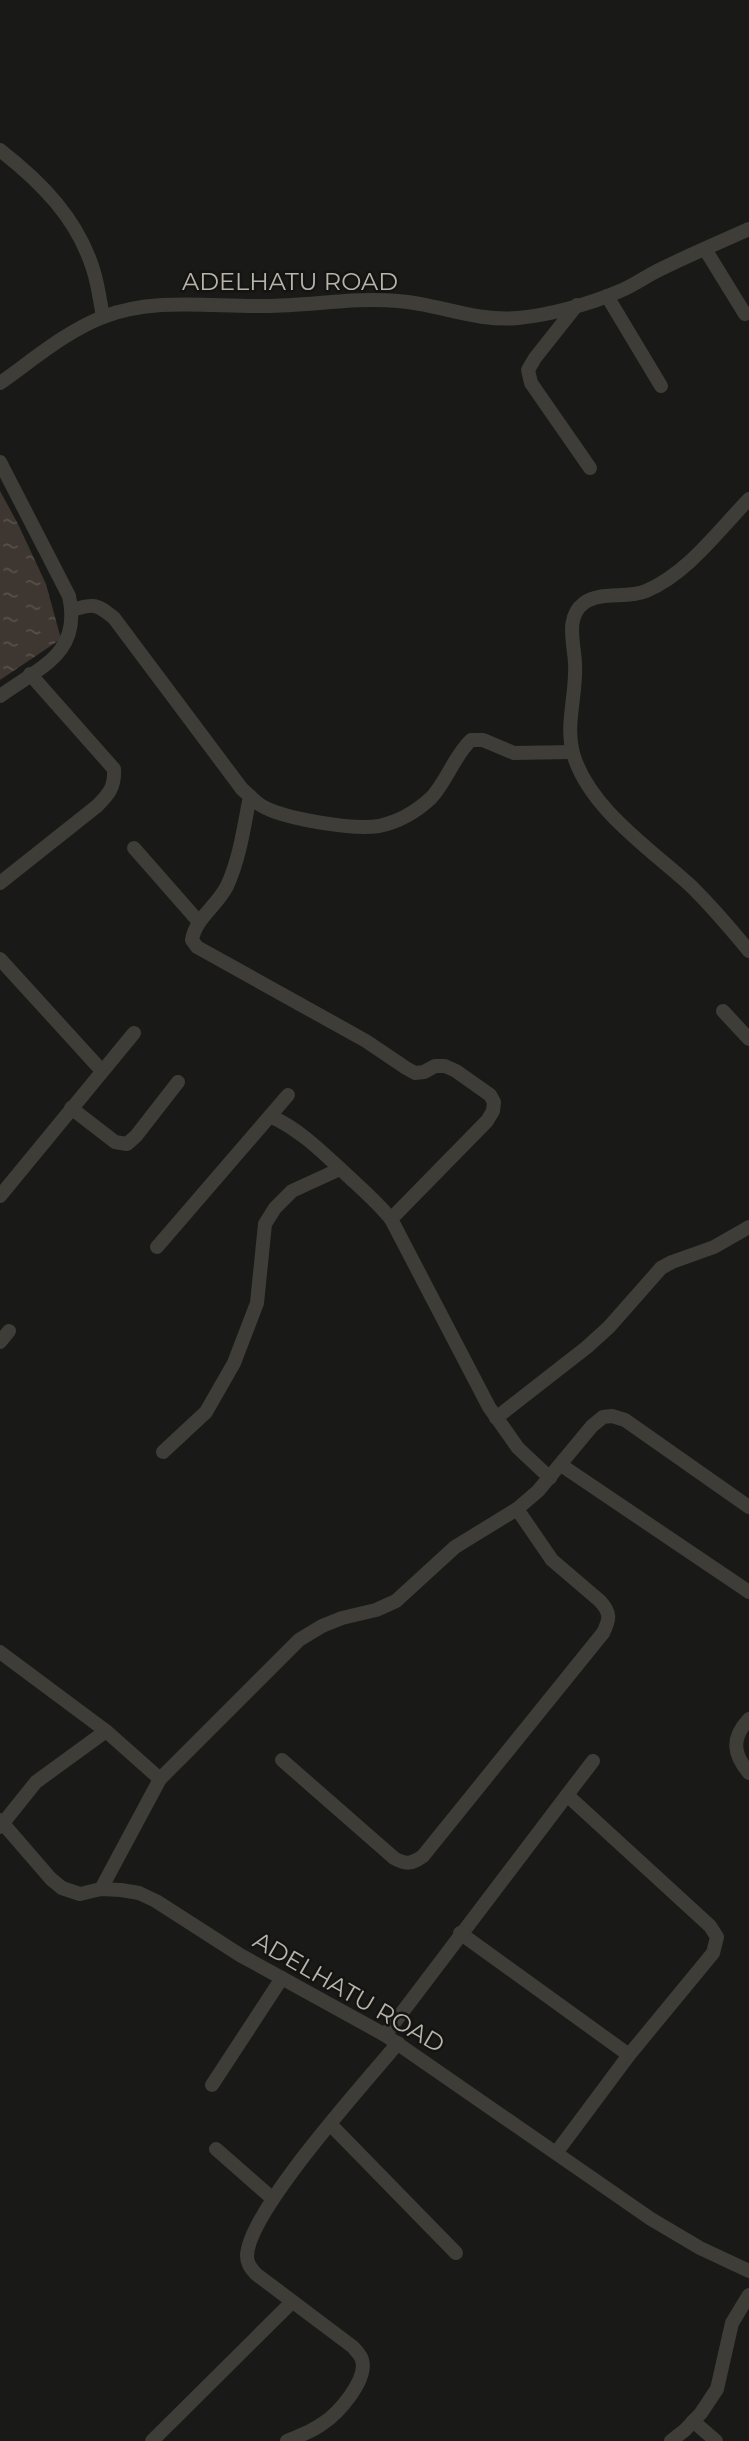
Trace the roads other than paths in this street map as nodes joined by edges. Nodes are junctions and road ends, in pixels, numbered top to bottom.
1 (0, 150) edge
2 (749, 229) edge
3 (705, 249) junction
4 (607, 296) junction
5 (578, 305) junction
6 (746, 314) dead end
7 (103, 317) junction
8 (2, 377) edge
9 (661, 386) dead end
10 (0, 462) edge
11 (590, 468) dead end
12 (749, 499) edge
13 (72, 610) junction
14 (30, 674) junction
15 (0, 696) edge
16 (572, 752) junction
17 (250, 796) junction
18 (135, 848) dead end
19 (0, 883) edge
20 (199, 922) junction
21 (749, 951) edge
22 (0, 958) edge
23 (723, 1011) dead end
24 (134, 1033) dead end
25 (749, 1039) edge
26 (102, 1071) junction
27 (178, 1082) dead end
28 (288, 1095) dead end
29 (71, 1108) junction
30 (270, 1116) junction
31 (341, 1169) junction
32 (0, 1195) edge
33 (391, 1219) junction
34 (749, 1227) edge
35 (157, 1247) dead end
36 (496, 1418) junction
37 (163, 1452) dead end
38 (561, 1465) junction
39 (550, 1478) junction
40 (749, 1507) edge
41 (517, 1509) junction
42 (749, 1592) edge
43 (0, 1652) edge
44 (749, 1719) edge
45 (106, 1731) junction
46 (282, 1760) dead end
47 (593, 1761) dead end
48 (749, 1773) edge
49 (160, 1779) junction
50 (567, 1796) junction
51 (1, 1823) edge
52 (101, 1889) junction
53 (460, 1933) junction
54 (282, 1978) junction
55 (392, 2039) junction
56 (629, 2055) junction
57 (212, 2085) dead end
58 (331, 2125) junction
59 (216, 2148) dead end
60 (556, 2153) junction
61 (273, 2199) junction
62 (456, 2253) dead end
63 (749, 2271) edge
64 (749, 2295) edge
65 (292, 2302) junction
66 (693, 2421) junction
67 (152, 2441) edge
68 (287, 2441) edge
69 (671, 2441) edge
70 (716, 2441) edge

1 - 7 street
2 - 3 street, ADELHATU ROAD
3 - 4 street, ADELHATU ROAD
3 - 6 street
4 - 5 street, ADELHATU ROAD
4 - 9 street
5 - 7 street, ADELHATU ROAD
5 - 11 street
7 - 8 street, ADELHATU ROAD
10 - 13 street
12 - 16 street
13 - 14 street
13 - 17 street
14 - 15 street
14 - 19 street
16 - 17 street
16 - 21 street
17 - 20 street
18 - 20 street
20 - 33 street
22 - 26 street
23 - 25 street
24 - 26 street
26 - 29 street
27 - 29 street
28 - 30 street
29 - 32 street
30 - 31 street
30 - 35 street
31 - 33 street
31 - 37 street
33 - 36 street
34 - 36 street
36 - 39 street
38 - 39 street
38 - 40 street
38 - 42 street
39 - 41 street
41 - 46 street
41 - 49 street
43 - 45 street
44 - 48 street
45 - 49 street
45 - 51 street
47 - 50 street
49 - 52 street
50 - 53 street
50 - 56 street
51 - 52 street, ADELHATU ROAD
52 - 54 street, ADELHATU ROAD
53 - 55 street
53 - 56 street
54 - 55 street, ADELHATU ROAD
54 - 57 street
55 - 58 street
55 - 60 street, ADELHATU ROAD
56 - 60 street
58 - 61 street
58 - 62 street
59 - 61 street
60 - 63 street, ADELHATU ROAD
61 - 65 street
64 - 66 street
65 - 67 street
65 - 68 street
66 - 69 street
66 - 70 street

